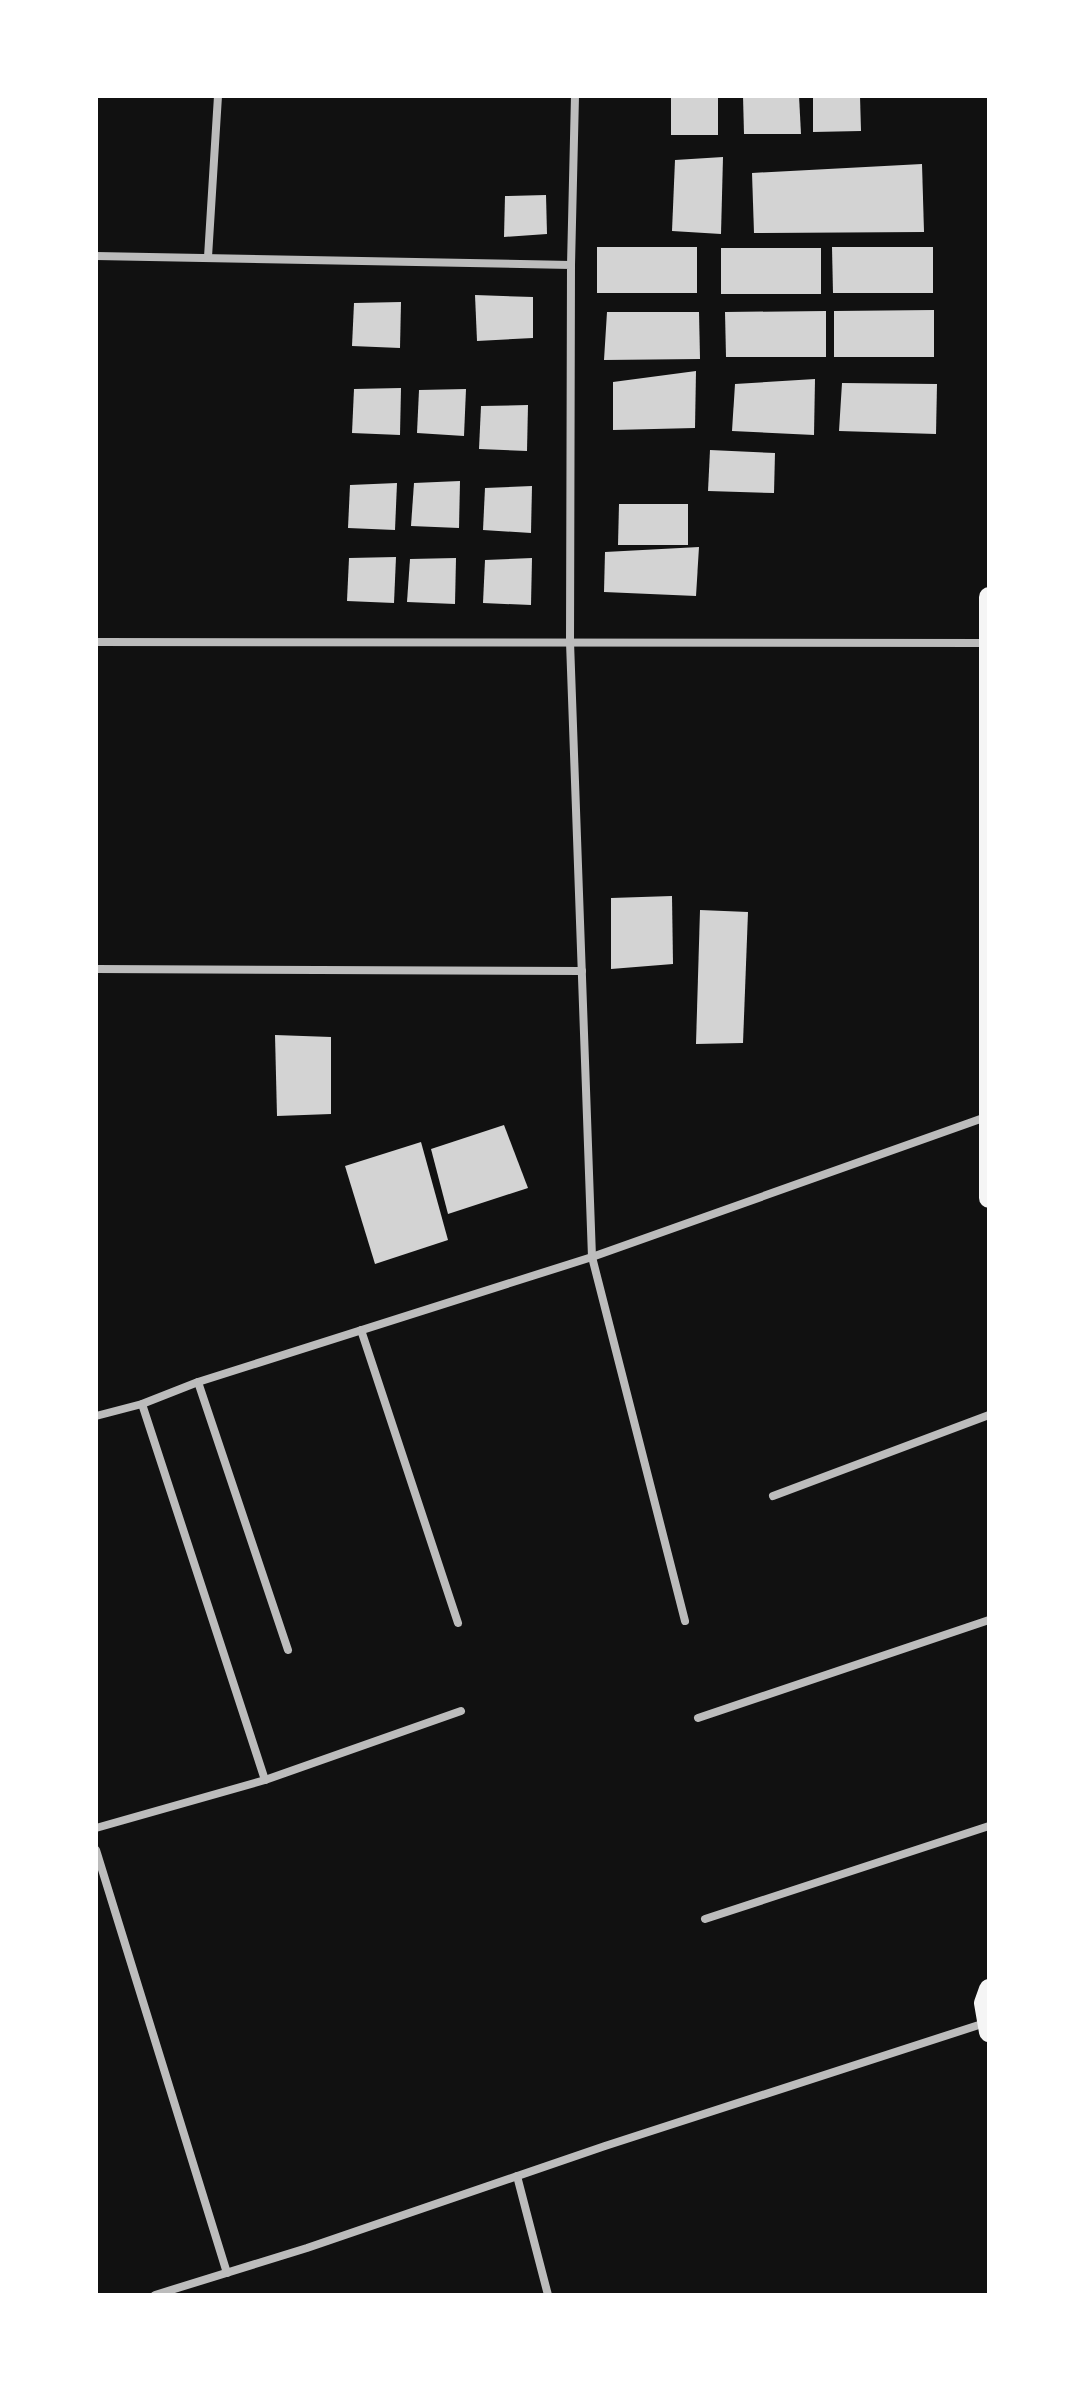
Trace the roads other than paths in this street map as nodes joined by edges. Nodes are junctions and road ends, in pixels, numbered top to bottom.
1 (218, 96) edge
2 (575, 96) edge
3 (96, 256) edge
4 (208, 257) junction
5 (571, 265) junction
6 (989, 597) edge
7 (96, 642) edge
8 (570, 642) junction
9 (989, 643) edge
10 (96, 969) edge
11 (582, 971) junction
12 (989, 1116) edge
13 (989, 1198) edge
14 (592, 1257) junction
15 (361, 1330) junction
16 (198, 1382) junction
17 (142, 1404) junction
18 (989, 1415) edge
19 (96, 1416) edge
20 (773, 1496) dead end
21 (989, 1620) edge
22 (685, 1621) dead end
23 (458, 1623) dead end
24 (288, 1650) dead end
25 (461, 1711) dead end
26 (698, 1718) dead end
27 (265, 1780) junction
28 (989, 1826) edge
29 (96, 1828) edge
30 (96, 1850) edge
31 (705, 1919) dead end
32 (989, 1989) edge
33 (987, 2027) edge
34 (517, 2176) junction
35 (227, 2273) junction
36 (155, 2295) edge
37 (548, 2295) edge

1 - 4 street
2 - 5 street
3 - 4 street
4 - 5 street
5 - 8 street
6 - 9 main road
7 - 8 street
8 - 9 street
8 - 11 street
9 - 12 main road
10 - 11 street
11 - 14 street
12 - 13 main road
12 - 14 street
14 - 15 street
14 - 22 street
15 - 16 street
15 - 23 street
16 - 17 street
16 - 24 street
17 - 19 street
17 - 27 street
18 - 20 street
21 - 26 street
25 - 27 street
27 - 29 street
28 - 31 street
30 - 35 street
32 - 33 main road
33 - 34 street
34 - 35 street
34 - 37 street
35 - 36 street

